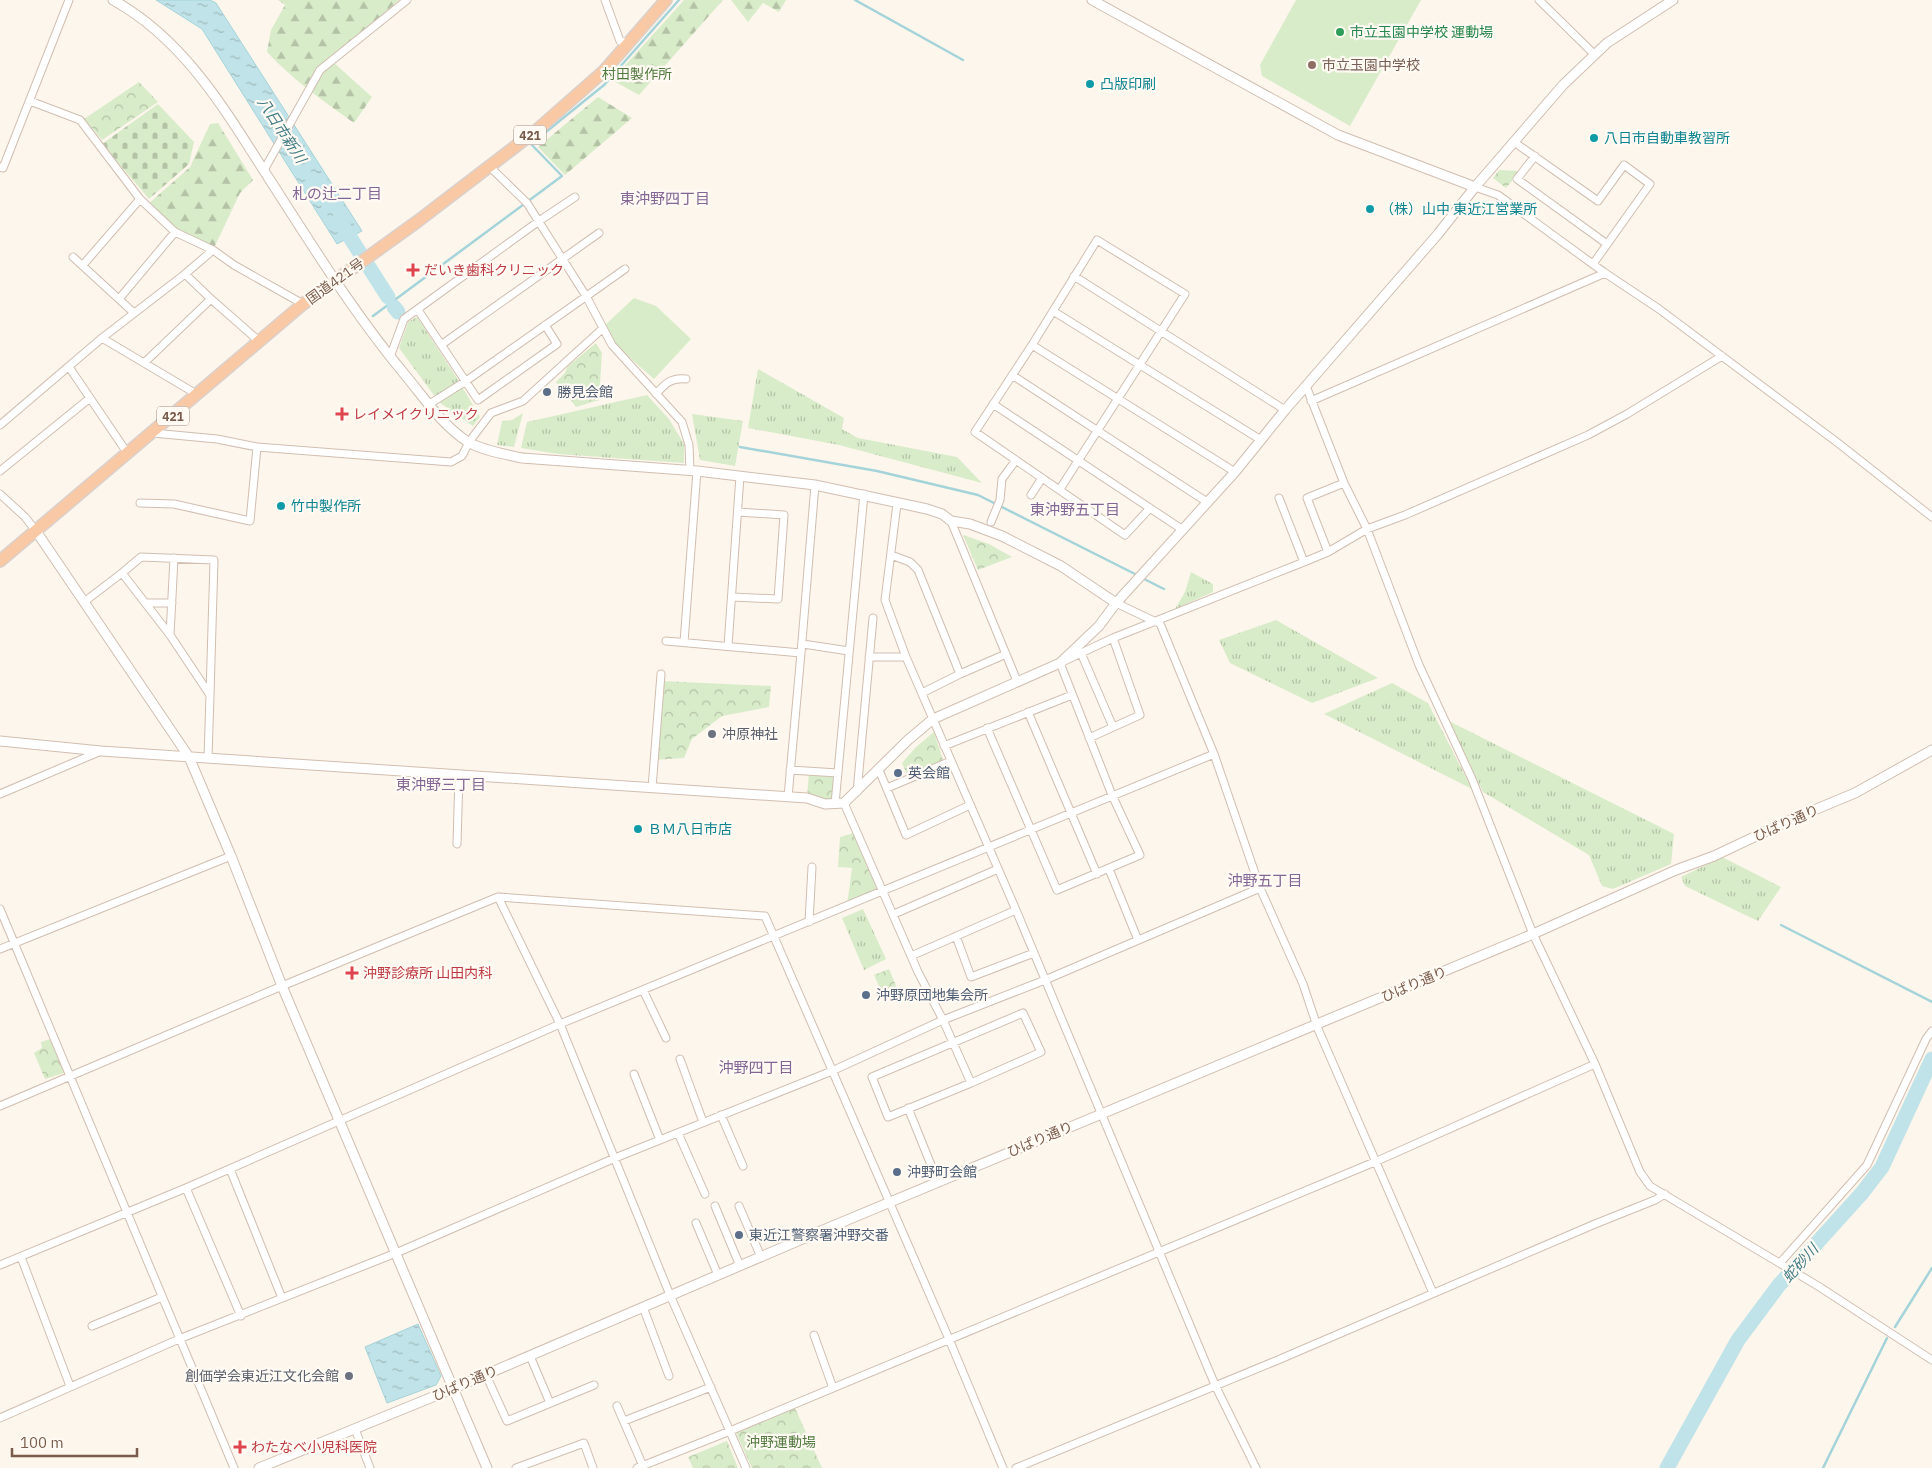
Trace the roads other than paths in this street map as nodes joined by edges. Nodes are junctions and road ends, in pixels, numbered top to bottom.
1 (69, 0) edge
2 (113, 0) edge
3 (407, 0) edge
4 (605, 0) edge
5 (666, 0) edge
6 (1092, 0) edge
7 (1540, 0) edge
8 (1673, 0) edge
9 (628, 43) junction
10 (1594, 54) junction
11 (30, 101) junction
12 (1514, 142) junction
13 (1534, 156) junction
14 (0, 167) edge
15 (490, 167) junction
16 (264, 170) junction
17 (1475, 187) junction
18 (575, 197) dead end
19 (140, 199) junction
20 (539, 221) junction
21 (175, 232) junction
22 (599, 233) dead end
23 (1607, 244) junction
24 (213, 250) junction
25 (73, 258) dead end
26 (562, 259) junction
27 (1593, 264) junction
28 (84, 265) junction
29 (625, 269) dead end
30 (1605, 273) junction
31 (185, 274) junction
32 (1074, 276) junction
33 (336, 281) junction
34 (586, 296) junction
35 (119, 299) junction
36 (211, 299) junction
37 (303, 304) junction
38 (418, 310) junction
39 (1053, 311) junction
40 (134, 312) junction
41 (545, 325) junction
42 (602, 328) junction
43 (1161, 331) junction
44 (102, 338) junction
45 (260, 342) junction
46 (441, 345) junction
47 (1032, 345) junction
48 (1722, 356) junction
49 (390, 357) junction
50 (144, 363) junction
51 (1140, 365) junction
52 (69, 367) junction
53 (1012, 376) junction
54 (686, 379) dead end
55 (466, 381) junction
56 (1306, 386) junction
57 (656, 394) junction
58 (198, 395) junction
59 (90, 398) junction
60 (1118, 399) junction
61 (1311, 400) junction
62 (993, 404) junction
63 (428, 405) junction
64 (1285, 410) junction
65 (0, 425) edge
66 (1098, 431) junction
67 (153, 433) junction
68 (1261, 440) junction
69 (469, 442) junction
70 (257, 447) junction
71 (128, 454) junction
72 (1016, 460) junction
73 (1078, 461) junction
74 (0, 471) edge
75 (693, 471) junction
76 (1235, 472) junction
77 (740, 476) junction
78 (1042, 478) junction
79 (1344, 483) junction
80 (815, 485) junction
81 (1060, 489) junction
82 (0, 494) edge
83 (864, 494) junction
84 (1031, 495) dead end
85 (1279, 498) dead end
86 (1207, 502) junction
87 (140, 504) dead end
88 (897, 504) junction
89 (1150, 508) junction
90 (738, 512) junction
91 (1932, 518) edge
92 (951, 521) junction
93 (991, 522) dead end
94 (1367, 529) junction
95 (1183, 530) junction
96 (36, 531) junction
97 (1328, 552) junction
98 (891, 555) junction
99 (174, 558) junction
100 (0, 561) edge
101 (1304, 562) junction
102 (122, 572) junction
103 (732, 597) junction
104 (84, 602) junction
105 (146, 603) junction
106 (172, 603) junction
107 (1116, 603) junction
108 (873, 618) dead end
109 (1157, 622) junction
110 (170, 635) junction
111 (1113, 638) junction
112 (666, 640) dead end
113 (684, 642) junction
114 (803, 644) junction
115 (728, 646) junction
116 (849, 650) junction
117 (802, 652) junction
118 (1081, 653) junction
119 (1006, 654) junction
120 (869, 657) junction
121 (906, 657) junction
122 (1060, 664) junction
123 (661, 674) dead end
124 (960, 674) junction
125 (1017, 681) junction
126 (922, 692) junction
127 (210, 694) junction
128 (1072, 695) junction
129 (1028, 712) junction
130 (933, 719) junction
131 (1113, 727) junction
132 (987, 728) junction
133 (1089, 738) junction
134 (0, 741) edge
135 (944, 746) junction
136 (1932, 750) edge
137 (101, 751) junction
138 (1214, 754) junction
139 (189, 757) junction
140 (208, 758) junction
141 (951, 760) junction
142 (790, 770) junction
143 (879, 770) junction
144 (838, 773) junction
145 (458, 775) junction
146 (652, 788) junction
147 (887, 788) junction
148 (856, 792) junction
149 (0, 794) edge
150 (1112, 795) junction
151 (788, 797) junction
152 (840, 804) junction
153 (970, 805) junction
154 (1071, 813) junction
155 (1030, 830) junction
156 (457, 844) dead end
157 (989, 847) junction
158 (231, 856) junction
159 (812, 867) dead end
160 (998, 869) junction
161 (1109, 869) junction
162 (1097, 874) junction
163 (1260, 888) junction
164 (882, 891) junction
165 (498, 897) junction
166 (0, 909) edge
167 (1016, 910) junction
168 (894, 914) junction
169 (809, 922) junction
170 (1533, 934) junction
171 (956, 936) junction
172 (774, 937) junction
173 (1138, 940) junction
174 (15, 943) junction
175 (0, 949) edge
176 (1034, 952) junction
177 (911, 956) junction
178 (1045, 980) junction
179 (282, 986) junction
180 (643, 990) junction
181 (943, 1020) junction
182 (560, 1024) junction
183 (1317, 1025) junction
184 (1932, 1031) edge
185 (666, 1038) dead end
186 (953, 1043) junction
187 (680, 1059) dead end
188 (1595, 1064) junction
189 (832, 1071) junction
190 (634, 1074) dead end
191 (69, 1076) junction
192 (971, 1083) junction
193 (0, 1106) edge
194 (908, 1108) junction
195 (1101, 1114) junction
196 (721, 1115) junction
197 (338, 1121) junction
198 (703, 1122) junction
199 (678, 1132) junction
200 (660, 1140) junction
201 (614, 1158) junction
202 (1377, 1160) junction
203 (743, 1166) dead end
204 (230, 1169) junction
205 (938, 1182) junction
206 (186, 1188) junction
207 (705, 1194) dead end
208 (1665, 1194) junction
209 (890, 1202) junction
210 (715, 1206) dead end
211 (740, 1206) dead end
212 (127, 1212) junction
213 (696, 1222) dead end
214 (1159, 1250) junction
215 (396, 1253) junction
216 (21, 1256) junction
217 (761, 1257) junction
218 (1777, 1261) junction
219 (0, 1265) edge
220 (740, 1266) junction
221 (718, 1275) junction
222 (1434, 1293) junction
223 (670, 1295) junction
224 (162, 1297) junction
225 (282, 1298) junction
226 (643, 1307) junction
227 (241, 1316) junction
228 (92, 1326) dead end
229 (814, 1336) dead end
230 (179, 1339) junction
231 (949, 1339) junction
232 (530, 1356) junction
233 (1932, 1360) edge
234 (486, 1375) junction
235 (669, 1376) dead end
236 (594, 1385) dead end
237 (1215, 1385) junction
238 (70, 1386) junction
239 (711, 1387) junction
240 (834, 1388) junction
241 (452, 1389) junction
242 (550, 1403) junction
243 (617, 1406) dead end
244 (0, 1418) edge
245 (624, 1422) junction
246 (355, 1429) junction
247 (730, 1431) junction
248 (640, 1467) edge
249 (234, 1468) edge
250 (259, 1468) edge
251 (370, 1468) edge
252 (486, 1468) edge
253 (516, 1468) edge
254 (593, 1468) edge
255 (746, 1468) edge
256 (1003, 1468) edge
257 (1016, 1468) edge
258 (1256, 1468) edge

1 - 11 street
2 - 16 street
3 - 16 street
4 - 9 street
5 - 9 highway, 国道421号 / 421
6 - 17 street
7 - 10 street
8 - 10 street
9 - 15 highway, 国道421号 / 421
10 - 12 street
11 - 14 street
11 - 19 street
12 - 13 street
12 - 17 street
13 - 23 street
13 - 23 street
15 - 20 street
15 - 33 highway, 国道421号 / 421
16 - 33 street
17 - 27 street
17 - 56 street
18 - 20 street
19 - 21 street
19 - 28 street
20 - 26 street
20 - 38 street
21 - 24 street
21 - 35 street
22 - 26 street
23 - 27 street
24 - 31 street
24 - 37 street
25 - 28 street
26 - 34 street
26 - 46 street
27 - 30 street
28 - 35 street
29 - 34 street
30 - 48 street
30 - 61 street
31 - 36 street
31 - 40 street
32 - 39 street
32 - 43 street
32 - 43 street
33 - 37 highway, 国道421号 / 421
33 - 49 street
34 - 41 street
34 - 42 street
35 - 40 street
36 - 45 street
36 - 50 street
37 - 45 highway, 国道421号 / 421
38 - 46 street
38 - 49 street
39 - 47 street
39 - 51 street
40 - 44 street
41 - 55 street
41 - 55 street
42 - 57 street
42 - 69 street
43 - 51 street
43 - 64 street
44 - 50 street
44 - 52 street
45 - 58 highway, 国道421号 / 421
46 - 55 street
47 - 53 street
47 - 60 street
48 - 91 street
48 - 94 street
49 - 63 street
50 - 58 street
51 - 60 street
51 - 68 street
52 - 59 street
52 - 65 street
53 - 62 street
53 - 66 street
54 - 57 street
55 - 63 street
56 - 61 street
56 - 64 street
57 - 75 street
58 - 67 highway, 国道421号 / 421
59 - 71 street
59 - 74 street
60 - 66 street
60 - 76 street
61 - 79 street
62 - 72 street
62 - 73 street
63 - 69 street
64 - 68 street
66 - 73 street
66 - 86 street
67 - 70 street
67 - 71 highway, 国道421号 / 421
68 - 76 street
69 - 70 street
69 - 75 street
70 - 87 street
71 - 96 highway, 国道421号 / 421
72 - 78 street
72 - 93 street
73 - 81 street
73 - 89 street
75 - 77 street
75 - 113 street
76 - 86 street
77 - 80 street
77 - 90 street
78 - 81 street
78 - 84 street
79 - 94 street
79 - 97 street
80 - 83 street
80 - 114 street
81 - 89 street
82 - 96 street
83 - 88 street
83 - 116 street
85 - 101 street
86 - 95 street
88 - 92 street
88 - 98 street
89 - 95 street
90 - 103 street
90 - 103 street
92 - 107 street
92 - 119 street
94 - 97 street
94 - 170 street
95 - 107 street
96 - 100 highway, 国道421号 / 421
96 - 104 street
97 - 101 street
98 - 121 street
98 - 124 street
99 - 102 street
99 - 106 street
99 - 127 street
101 - 109 street
102 - 104 street
102 - 105 street
103 - 115 street
104 - 139 street
105 - 106 street
105 - 110 street
106 - 110 street
107 - 109 street
107 - 122 street
108 - 120 street
109 - 111 street
109 - 138 street
110 - 127 street
111 - 118 street
111 - 131 street
112 - 113 street
113 - 115 street
114 - 116 street
114 - 117 street
115 - 117 street
116 - 144 street
117 - 142 street
118 - 122 street
118 - 131 street
119 - 124 street
119 - 125 street
120 - 121 street
120 - 148 street
121 - 126 street
122 - 125 street
122 - 128 street
123 - 146 street
124 - 126 street
125 - 130 street
126 - 130 street
127 - 140 street
128 - 129 street
128 - 133 street
129 - 132 street
129 - 154 street
130 - 135 street
130 - 143 street
131 - 133 street
132 - 135 street
132 - 155 street
133 - 150 street
134 - 137 street
135 - 141 street
136 - 170 street, ひばり通り
137 - 139 street
137 - 149 street
138 - 150 street
138 - 163 street
139 - 140 street
139 - 158 street
140 - 145 street
141 - 147 street
141 - 153 street
142 - 144 street
142 - 151 street
143 - 147 street
143 - 148 street
144 - 152 street
145 - 146 street
145 - 156 street
146 - 151 street
147 - 153 street
148 - 152 street
150 - 154 street
150 - 161 street
151 - 152 street
152 - 164 street
153 - 157 street
154 - 155 street
154 - 162 street
155 - 157 street
155 - 162 street
157 - 160 street
157 - 164 street
158 - 174 street
158 - 179 street
159 - 169 street
160 - 167 street
160 - 168 street
161 - 162 street
161 - 173 street
163 - 173 street
163 - 183 street
164 - 168 street
164 - 169 street
165 - 172 street
165 - 179 street
165 - 182 street
166 - 174 street
167 - 171 street
167 - 176 street
168 - 177 street
169 - 172 street
170 - 183 street, ひばり通り
170 - 188 street
171 - 176 street
171 - 177 street
172 - 180 street
172 - 189 street
173 - 178 street
174 - 175 street
174 - 191 street
176 - 178 street
177 - 181 street
178 - 181 street
178 - 195 street
179 - 191 street
179 - 197 street
180 - 182 street
180 - 185 street
181 - 186 street
181 - 189 street
182 - 197 street
182 - 201 street
183 - 195 street, ひばり通り
183 - 202 street
184 - 218 street
186 - 192 street
186 - 192 street
186 - 194 street
187 - 198 street
188 - 202 street
188 - 208 street
189 - 196 street
189 - 209 street
190 - 200 street
191 - 193 street
191 - 212 street
192 - 194 street
194 - 205 street
195 - 205 street, ひばり通り
195 - 214 street
196 - 198 street
196 - 203 street
197 - 204 street
197 - 215 street
198 - 199 street
199 - 200 street
199 - 207 street
200 - 201 street
201 - 215 street
201 - 223 street
202 - 214 street
202 - 222 street
204 - 206 street
204 - 225 street
205 - 209 street, ひばり通り
206 - 212 street
206 - 227 street
208 - 218 street
208 - 222 street
209 - 217 street, ひばり通り
209 - 231 street
210 - 220 street
211 - 217 street
212 - 216 street
212 - 224 street
213 - 221 street
214 - 231 street
214 - 237 street
215 - 225 street
215 - 241 street
216 - 219 street
216 - 238 street
217 - 220 street, ひばり通り
218 - 233 street
220 - 221 street, ひばり通り
221 - 223 street, ひばり通り
222 - 237 street
223 - 226 street, ひばり通り
223 - 239 street
224 - 228 street
224 - 230 street
225 - 227 street
226 - 232 street, ひばり通り
226 - 235 street
227 - 230 street
229 - 240 street
230 - 238 street
230 - 249 street
231 - 240 street
231 - 256 street
232 - 234 street, ひばり通り
232 - 242 street
234 - 241 street, ひばり通り
234 - 242 street
236 - 242 street
237 - 257 street
237 - 258 street
238 - 244 street
239 - 245 street
239 - 247 street
240 - 247 street
241 - 246 street, ひばり通り
241 - 252 street
243 - 245 street
245 - 248 street
246 - 250 street, ひばり通り
246 - 251 street
247 - 248 street
247 - 255 street
253 - 254 street

